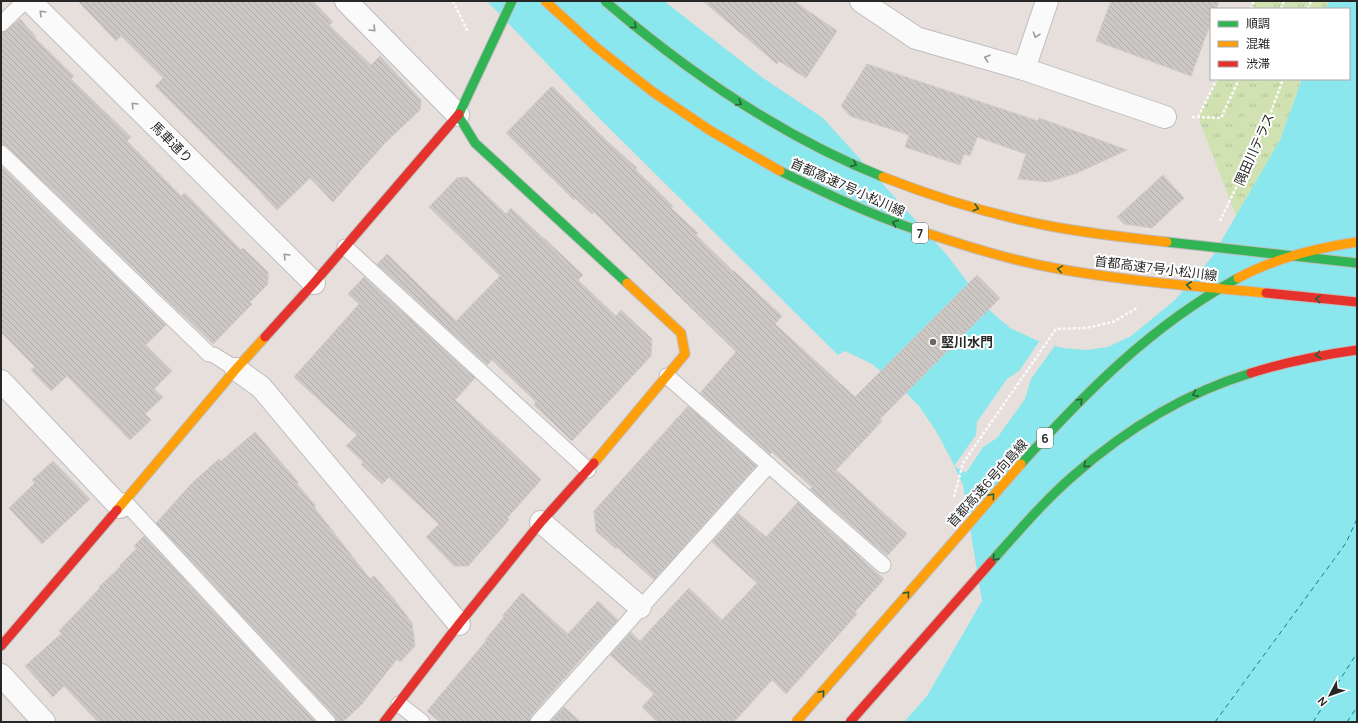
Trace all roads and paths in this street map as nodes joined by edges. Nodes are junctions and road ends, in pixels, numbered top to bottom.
1 (25, 1) edge
2 (30, 1) edge
3 (346, 1) edge
4 (454, 1) edge
5 (512, 1) edge
6 (545, 1) edge
7 (605, 1) edge
8 (861, 1) edge
9 (1047, 1) edge
10 (1, 24) edge
11 (468, 32) dead end
12 (1024, 69) junction
13 (1217, 80) edge
14 (1239, 80) edge
15 (1283, 80) edge
16 (458, 115) junction
17 (1165, 116) joint
18 (1198, 117) junction
19 (1, 153) edge
20 (1222, 219) dead end
21 (1357, 242) edge
22 (345, 247) junction
23 (1357, 263) edge
24 (314, 284) junction
25 (1357, 302) edge
26 (1357, 350) edge
27 (236, 369) junction
28 (667, 376) junction
29 (1, 381) edge
30 (769, 465) junction
31 (588, 470) junction
32 (122, 504) junction
33 (542, 522) junction
34 (883, 565) dead end
35 (640, 608) junction
36 (459, 624) junction
37 (1, 646) edge
38 (1, 675) edge
39 (399, 704) junction
40 (44, 722) edge
41 (328, 722) edge
42 (384, 722) edge
43 (422, 722) edge
44 (538, 722) edge
45 (796, 722) edge
46 (850, 722) edge

1 - 10 lane
24 -> 2 street, 馬車通り
3 -> 16 street
4 - 11 path
5 - 16 main road
25 -> 6 main road, 首都高速7号小松川線 / 7, bridge
7 -> 23 main road, 首都高速7号小松川線, bridge
12 -> 8 street
9 -> 12 street
12 - 17 street
13 - 18 path
14 - 18 path
15 - 20 path, 隅田川テラス
16 - 22 main road
16 - 28 main road
17 - 18 path
19 - 27 lane
45 -> 21 main road, 首都高速6号向島線 / 6, bridge
22 - 24 main road
22 - 31 lane
24 - 27 main road
26 -> 46 main road, bridge
27 - 32 main road
27 - 36 street
28 - 30 lane
28 - 31 main road
29 - 32 street
30 - 34 lane
30 - 35 lane
31 - 33 main road
32 - 37 main road
32 - 41 lane
33 - 35 street
33 - 36 main road
35 - 44 lane
36 - 39 main road
38 - 40 street
39 - 42 main road
39 - 43 lane

